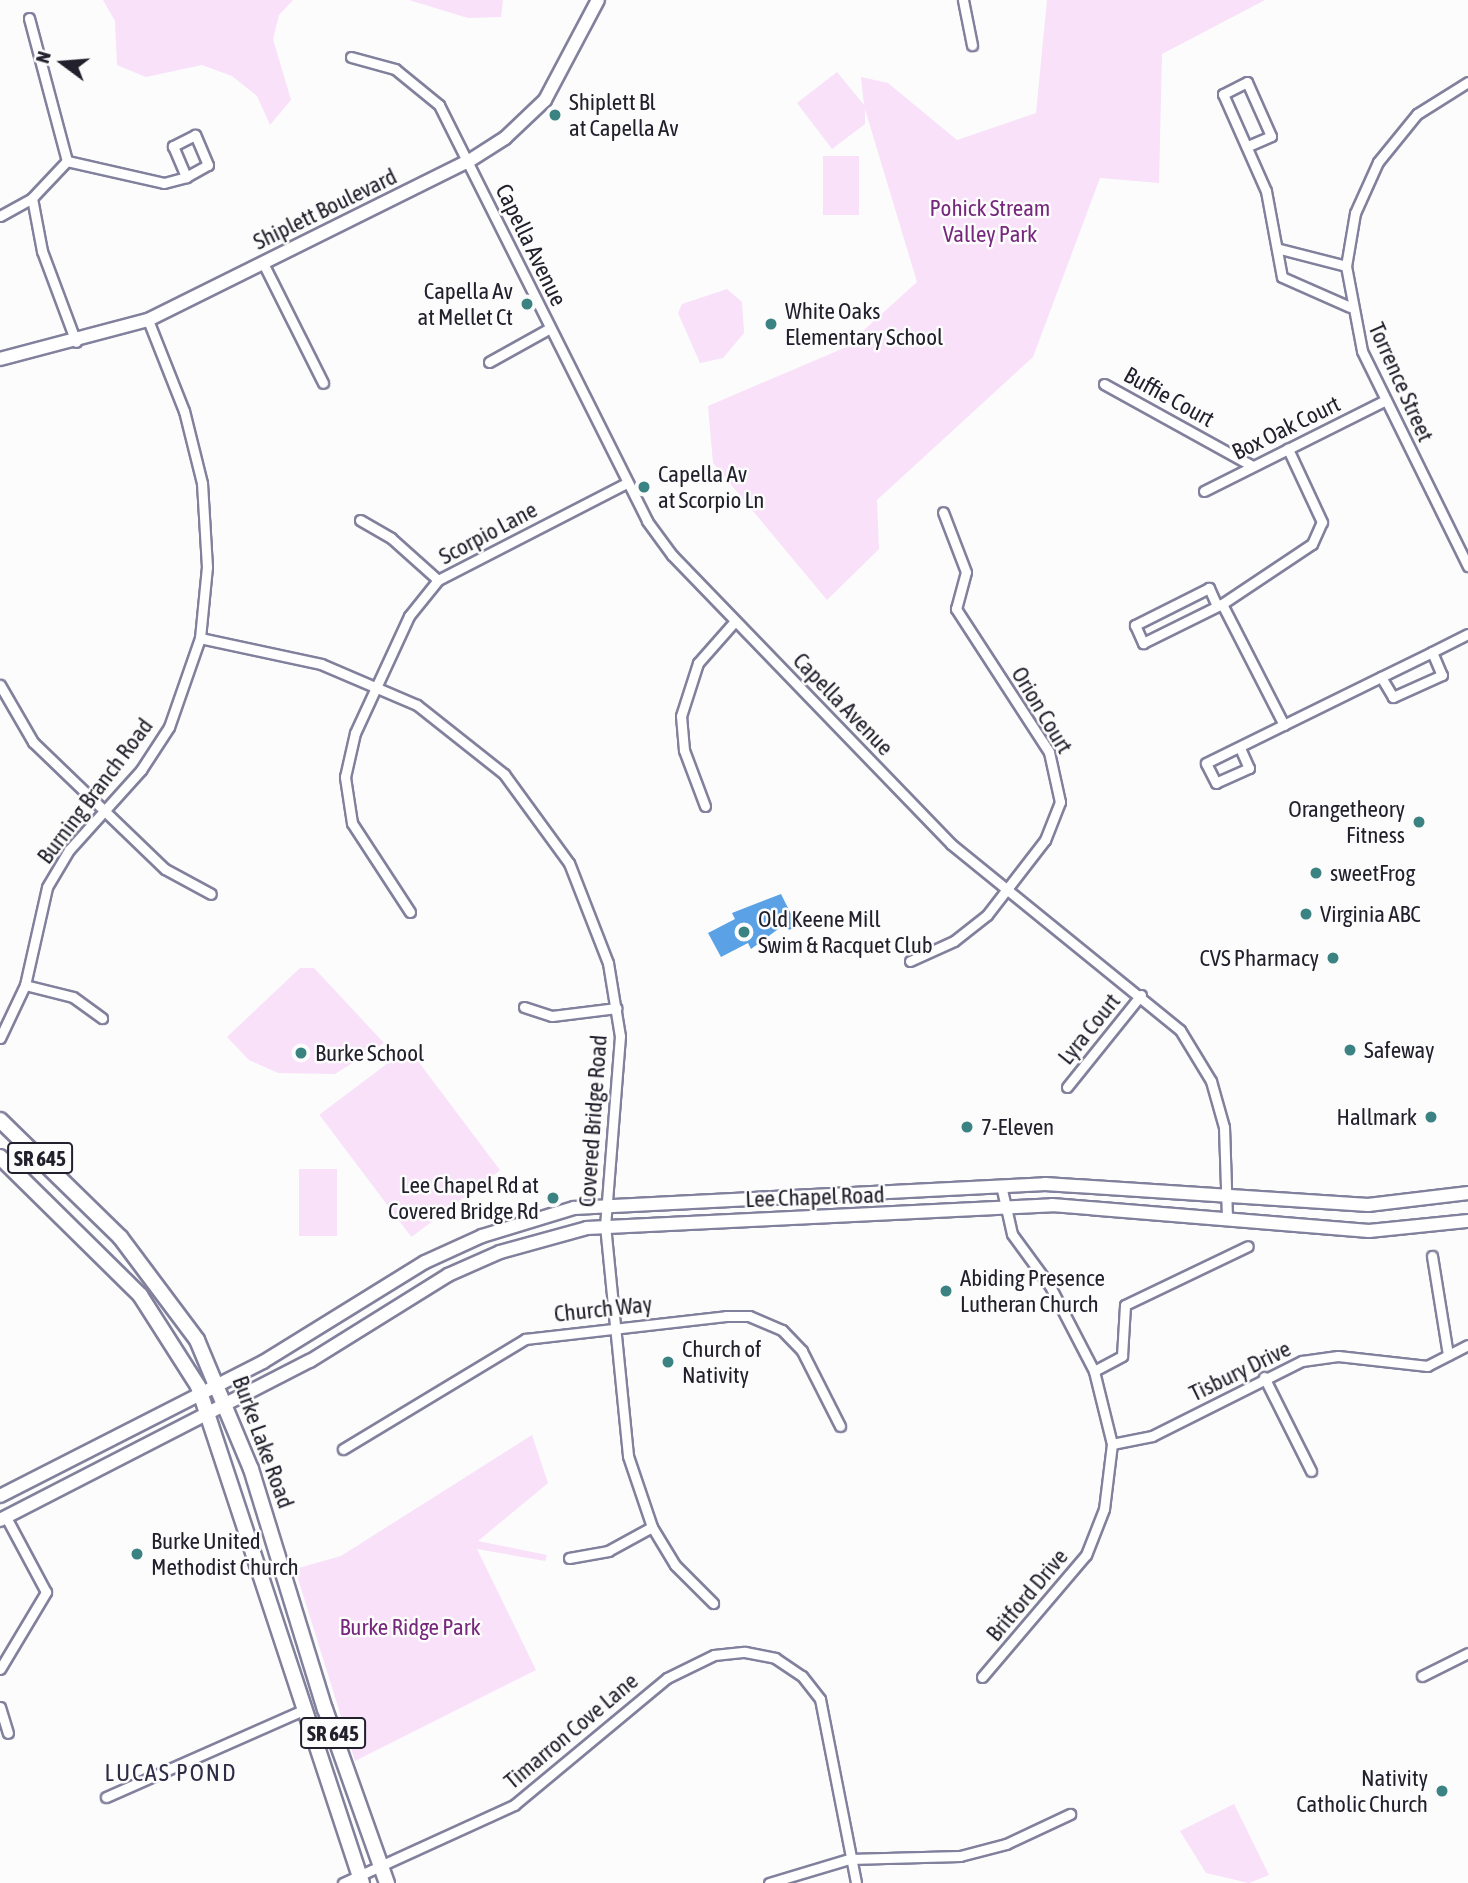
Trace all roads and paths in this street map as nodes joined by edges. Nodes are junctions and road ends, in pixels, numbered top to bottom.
1 (598, 0) edge
2 (963, 0) edge
3 (29, 18) dead end
4 (972, 45) dead end
5 (351, 57) dead end
6 (1466, 86) edge
7 (1248, 146) junction
8 (67, 161) junction
9 (469, 161) junction
10 (186, 177) junction
11 (32, 198) junction
12 (0, 216) edge
13 (1280, 249) junction
14 (263, 263) junction
15 (1346, 266) junction
16 (1350, 307) junction
17 (148, 320) junction
18 (550, 328) junction
19 (76, 344) junction
20 (0, 359) edge
21 (489, 362) dead end
22 (323, 383) dead end
23 (1104, 384) dead end
24 (1386, 400) junction
25 (1288, 449) junction
26 (1251, 465) junction
27 (627, 483) junction
28 (1204, 491) dead end
29 (943, 512) dead end
30 (360, 520) dead end
31 (1468, 566) edge
32 (438, 580) junction
33 (1219, 605) junction
34 (735, 621) junction
35 (1468, 634) edge
36 (200, 638) junction
37 (1432, 652) junction
38 (1381, 677) junction
39 (0, 685) edge
40 (377, 685) junction
41 (1284, 725) junction
42 (1240, 748) junction
43 (705, 806) dead end
44 (104, 812) junction
45 (1007, 889) junction
46 (211, 894) dead end
47 (410, 912) dead end
48 (910, 961) dead end
49 (25, 985) junction
50 (1141, 995) junction
51 (524, 1007) dead end
52 (617, 1008) junction
53 (102, 1018) dead end
54 (0, 1038) edge
55 (1067, 1087) dead end
56 (0, 1120) edge
57 (0, 1157) edge
58 (1001, 1185) junction
59 (1230, 1193) junction
60 (1468, 1193) edge
61 (605, 1203) junction
62 (1004, 1207) junction
63 (1227, 1218) junction
64 (1468, 1221) edge
65 (605, 1225) junction
66 (1248, 1246) dead end
67 (1432, 1255) dead end
68 (615, 1327) junction
69 (1468, 1345) edge
70 (1448, 1355) junction
71 (1094, 1371) junction
72 (1264, 1377) junction
73 (218, 1385) junction
74 (201, 1394) junction
75 (227, 1404) junction
76 (207, 1414) junction
77 (840, 1426) dead end
78 (1112, 1444) junction
79 (343, 1449) dead end
80 (1311, 1471) dead end
81 (0, 1496) edge
82 (3, 1518) edge
83 (652, 1527) junction
84 (569, 1558) dead end
85 (713, 1603) dead end
86 (1468, 1653) edge
87 (0, 1669) edge
88 (1422, 1675) dead end
89 (982, 1677) dead end
90 (0, 1707) edge
91 (303, 1710) junction
92 (8, 1734) dead end
93 (106, 1797) dead end
94 (1070, 1814) dead end
95 (849, 1859) junction
96 (380, 1866) junction
97 (360, 1880) edge
98 (343, 1883) edge
99 (387, 1883) edge
100 (769, 1883) edge
101 (856, 1883) edge

1 - 9 main road, Shiplett Boulevard
2 - 4 street
3 - 8 street
5 - 9 street, Capella Avenue
6 - 15 street, Torrence Street
7 - 7 street
7 - 13 street
8 - 10 street
8 - 11 street
9 - 14 main road, Shiplett Boulevard
9 - 18 street, Capella Avenue
10 - 10 street
11 - 12 street
11 - 19 street
13 - 15 street
13 - 16 street
14 - 17 main road, Shiplett Boulevard
14 - 22 street
15 - 16 street, Torrence Street
16 - 24 street, Torrence Street
17 - 19 main road, Shiplett Boulevard
17 - 36 street, Burning Branch Road
18 - 21 street
18 - 27 street, Capella Avenue
19 - 20 main road, Shiplett Boulevard
23 - 26 street, Buffie Court
24 - 25 street, Box Oak Court
24 - 31 street, Torrence Street
25 - 26 street, Box Oak Court
25 - 33 street
26 - 28 street, Box Oak Court
27 - 32 street, Scorpio Lane
27 - 34 street, Capella Avenue
29 - 45 street, Orion Court
30 - 32 street
32 - 40 street, Scorpio Lane
33 - 33 street
33 - 41 street
34 - 43 street
34 - 45 street, Capella Avenue
35 - 37 street
36 - 40 street, Covered Bridge Road
36 - 44 street, Burning Branch Road
37 - 38 street
37 - 38 street
38 - 41 street
39 - 44 street
40 - 47 street, Scorpio Lane
40 - 52 street, Covered Bridge Road
41 - 42 street
42 - 42 street
44 - 46 street
44 - 49 street, Burning Branch Road
45 - 48 street, Orion Court
45 - 50 street, Capella Avenue
49 - 53 street
49 - 54 street, Burning Branch Road
50 - 55 street, Lyra Court
50 - 59 street, Capella Avenue
51 - 52 street
52 - 61 street, Covered Bridge Road
56 - 73 main road, Burke Lake Road / SR 645
57 - 74 main road, Burke Lake Road / SR 645
58 - 59 main road, Lee Chapel Road
58 - 61 main road, Lee Chapel Road
58 - 62 street, Britford Drive
59 - 60 main road, Lee Chapel Road
59 - 63 street, Capella Avenue
61 - 65 street, Covered Bridge Road
61 - 73 main road, Lee Chapel Road
62 - 63 main road, Lee Chapel Road
62 - 65 main road, Lee Chapel Road
62 - 71 street, Britford Drive
63 - 64 main road, Lee Chapel Road
65 - 68 street, Covered Bridge Road
65 - 75 main road, Lee Chapel Road
66 - 71 street
67 - 70 street
68 - 77 street, Church Way
68 - 79 street, Church Way
68 - 83 street, Covered Bridge Road
69 - 70 street, Tisbury Drive
70 - 72 street, Tisbury Drive
71 - 78 street, Britford Drive
72 - 78 street, Tisbury Drive
72 - 80 street
73 - 74 main road, Lee Chapel Road
73 - 75 main road, Burke Lake Road / SR 645
74 - 76 main road, Burke Lake Road / SR 645
74 - 81 main road, Lee Chapel Road
75 - 76 main road, Lee Chapel Road
75 - 96 main road, Burke Lake Road / SR 645
76 - 82 main road, Lee Chapel Road
76 - 91 main road, Burke Lake Road / SR 645
78 - 89 street, Britford Drive
82 - 87 street
83 - 84 street
83 - 85 street, Covered Bridge Road
86 - 88 street
90 - 92 street
91 - 93 street
91 - 97 main road, Burke Lake Road / SR 645
94 - 95 street
95 - 96 street, Timarron Cove Lane
95 - 100 street
95 - 101 street, Timarron Cove Lane
96 - 97 street, Timarron Cove Lane
96 - 99 main road, Burke Lake Road / SR 645
97 - 98 street, Timarron Cove Lane

